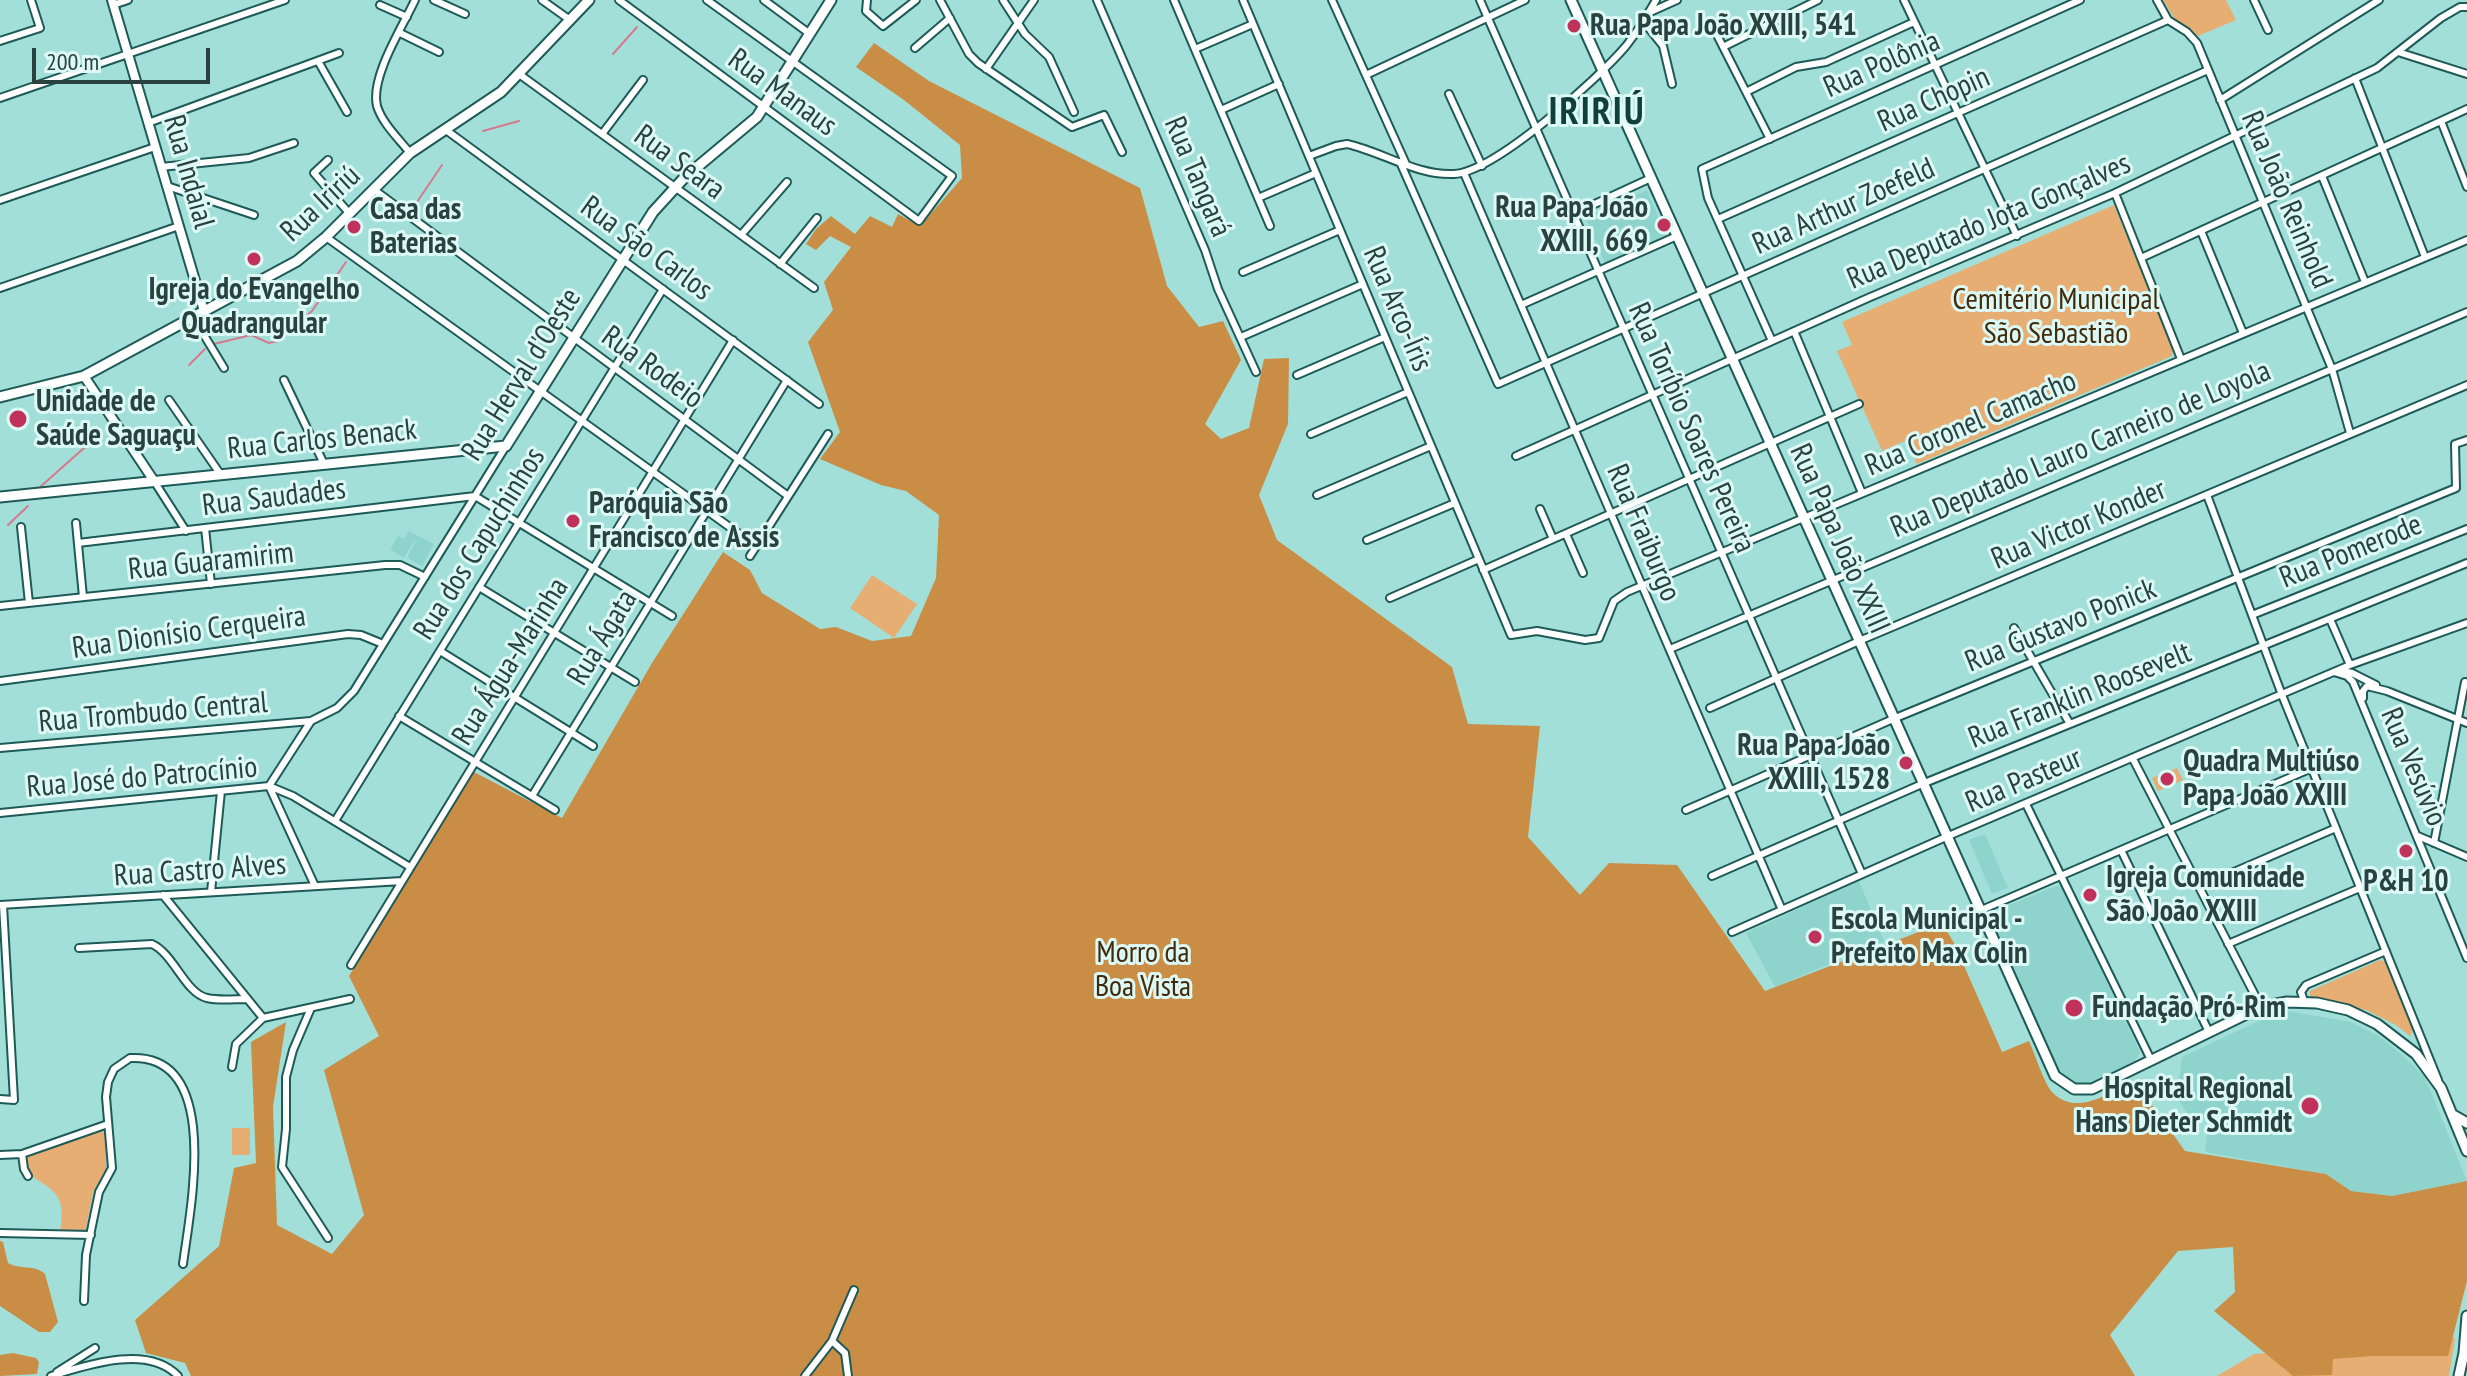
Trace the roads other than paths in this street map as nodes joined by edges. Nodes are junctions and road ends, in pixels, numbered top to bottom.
1 (31, 0) edge
2 (128, 0) edge
3 (285, 0) edge
4 (415, 0) edge
5 (434, 0) edge
6 (542, 0) edge
7 (589, 0) edge
8 (619, 0) edge
9 (707, 0) edge
10 (764, 0) edge
11 (831, 0) edge
12 (867, 0) edge
13 (916, 0) edge
14 (940, 0) edge
15 (1003, 0) edge
16 (1034, 0) edge
17 (1097, 0) edge
18 (1174, 0) edge
19 (1243, 0) edge
20 (1332, 0) edge
21 (1480, 0) edge
22 (1525, 0) edge
23 (1571, 0) edge
24 (1656, 0) edge
25 (1677, 0) edge
26 (1818, 0) edge
27 (1904, 0) edge
28 (2080, 0) edge
29 (2157, 0) edge
30 (2254, 0) edge
31 (2379, 0) edge
32 (113, 2) edge
33 (380, 5) dead end
34 (2467, 7) edge
35 (1648, 13) junction
36 (465, 14) dead end
37 (407, 17) junction
38 (950, 18) junction
39 (1488, 18) junction
40 (570, 20) junction
41 (2168, 20) junction
42 (1643, 21) junction
43 (1914, 22) junction
44 (1018, 24) junction
45 (1253, 24) junction
46 (2268, 30) dead end
47 (400, 33) junction
48 (1716, 33) dead end
49 (810, 34) junction
50 (0, 41) edge
51 (1723, 47) junction
52 (915, 48) dead end
53 (1195, 49) junction
54 (439, 52) dead end
55 (2398, 52) junction
56 (339, 53) dead end
57 (128, 54) junction
58 (318, 61) junction
59 (793, 62) junction
60 (1935, 65) junction
61 (986, 69) junction
62 (2208, 70) junction
63 (1603, 71) junction
64 (519, 74) junction
65 (2467, 74) edge
66 (1366, 75) junction
67 (2355, 78) junction
68 (643, 80) dead end
69 (1279, 84) junction
70 (1672, 84) dead end
71 (1746, 92) junction
72 (1449, 94) dead end
73 (0, 98) edge
74 (2220, 100) junction
75 (765, 107) junction
76 (2467, 109) edge
77 (1221, 110) junction
78 (347, 112) dead end
79 (1074, 112) dead end
80 (1958, 113) junction
81 (2441, 121) junction
82 (148, 123) junction
83 (1536, 127) junction
84 (446, 130) junction
85 (602, 134) junction
86 (2235, 136) junction
87 (1770, 139) junction
88 (294, 143) dead end
89 (155, 147) junction
90 (2382, 148) junction
91 (1122, 152) dead end
92 (410, 153) junction
93 (1309, 156) junction
94 (328, 160) dead end
95 (1403, 163) junction
96 (1482, 166) junction
97 (161, 167) junction
98 (1985, 169) junction
99 (1316, 173) junction
100 (1464, 173) junction
101 (2322, 176) junction
102 (1651, 178) junction
103 (787, 182) dead end
104 (167, 186) junction
105 (674, 187) junction
106 (2467, 187) edge
107 (373, 189) junction
108 (2115, 193) junction
109 (1258, 198) junction
110 (0, 200) edge
111 (2263, 202) junction
112 (349, 213) junction
113 (1573, 214) junction
114 (254, 215) dead end
115 (817, 218) dead end
116 (1718, 219) junction
117 (179, 226) junction
118 (1270, 226) dead end
119 (1340, 230) junction
120 (2201, 231) junction
121 (741, 235) junction
122 (1677, 236) junction
123 (2017, 236) junction
124 (326, 237) junction
125 (2467, 240) edge
126 (2425, 257) junction
127 (2141, 258) junction
128 (623, 259) junction
129 (780, 264) junction
130 (1599, 271) junction
131 (1243, 272) dead end
132 (1743, 276) junction
133 (2365, 282) junction
134 (1363, 284) junction
135 (0, 288) edge
136 (814, 288) dead end
137 (663, 289) junction
138 (1702, 294) junction
139 (1521, 305) junction
140 (2306, 307) junction
141 (204, 311) junction
142 (2467, 312) edge
143 (193, 317) junction
144 (1624, 328) junction
145 (1794, 331) junction
146 (2243, 333) junction
147 (1241, 337) junction
148 (1385, 337) junction
149 (574, 338) junction
150 (733, 340) junction
151 (1772, 341) junction
152 (1732, 359) junction
153 (2181, 359) junction
154 (1546, 362) junction
155 (224, 368) dead end
156 (615, 368) junction
157 (2332, 369) junction
158 (1256, 372) dead end
159 (1297, 375) dead end
160 (84, 376) junction
161 (284, 380) dead end
162 (787, 380) junction
163 (2467, 385) edge
164 (540, 391) junction
165 (1408, 392) junction
166 (1653, 395) junction
167 (0, 397) edge
168 (169, 400) dead end
169 (819, 404) dead end
170 (1859, 404) dead end
171 (1830, 416) junction
172 (685, 419) junction
173 (582, 421) junction
174 (1575, 429) junction
175 (2350, 433) junction
176 (828, 434) dead end
177 (1311, 434) dead end
178 (2467, 440) edge
179 (1770, 443) junction
180 (506, 446) junction
181 (1431, 446) junction
182 (1516, 456) dead end
183 (739, 459) junction
184 (324, 464) junction
185 (653, 472) junction
186 (221, 475) junction
187 (1689, 479) junction
188 (154, 481) junction
189 (1862, 493) junction
190 (1317, 495) dead end
191 (2207, 495) junction
192 (475, 496) junction
193 (788, 496) junction
194 (0, 497) edge
195 (1455, 503) junction
196 (1540, 509) dead end
197 (707, 511) junction
198 (1611, 514) junction
199 (1803, 518) junction
200 (76, 523) dead end
201 (519, 523) junction
202 (21, 527) dead end
203 (205, 528) junction
204 (2467, 529) edge
205 (186, 531) junction
206 (1566, 534) junction
207 (1553, 539) junction
208 (1367, 540) dead end
209 (78, 543) junction
210 (756, 546) junction
211 (1722, 552) junction
212 (750, 556) dead end
213 (1479, 559) junction
214 (2467, 563) edge
215 (593, 568) junction
216 (1483, 570) junction
217 (1583, 573) dead end
218 (425, 577) junction
219 (2238, 578) junction
220 (1830, 579) junction
221 (211, 584) junction
222 (1642, 585) junction
223 (479, 587) junction
224 (83, 597) junction
225 (1390, 598) dead end
226 (29, 603) junction
227 (650, 603) junction
228 (0, 606) edge
229 (1749, 614) junction
230 (2252, 615) junction
231 (672, 616) dead end
232 (2330, 619) junction
233 (2467, 623) edge
234 (2014, 628) dead end
235 (554, 633) junction
236 (1511, 635) joint
237 (1859, 641) junction
238 (383, 644) junction
239 (2263, 646) junction
240 (1670, 649) junction
241 (440, 651) junction
242 (2366, 660) junction
243 (2033, 661) junction
244 (2350, 665) junction
245 (611, 668) junction
246 (2335, 672) junction
247 (1777, 678) junction
248 (2355, 678) junction
249 (0, 681) edge
250 (635, 682) dead end
251 (2465, 682) dead end
252 (2387, 691) junction
253 (2282, 695) junction
254 (514, 697) junction
255 (1710, 708) dead end
256 (2367, 713) junction
257 (399, 716) junction
258 (1893, 719) junction
259 (2458, 719) junction
260 (311, 721) junction
261 (2467, 723) edge
262 (2070, 724) junction
263 (571, 732) junction
264 (593, 746) dead end
265 (0, 748) edge
266 (1810, 755) junction
267 (2133, 759) junction
268 (475, 762) junction
269 (2312, 768) junction
270 (1922, 784) junction
271 (269, 786) junction
272 (1730, 790) junction
273 (221, 791) junction
274 (532, 796) junction
275 (2026, 804) junction
276 (555, 810) dead end
277 (1686, 810) dead end
278 (0, 813) edge
279 (1839, 820) junction
280 (335, 821) junction
281 (2336, 828) junction
282 (2169, 830) junction
283 (2418, 836) junction
284 (1946, 837) junction
285 (2434, 843) junction
286 (2121, 850) junction
287 (1758, 855) junction
288 (2467, 857) edge
289 (410, 867) junction
290 (1862, 874) junction
291 (1712, 876) dead end
292 (2061, 876) junction
293 (402, 881) junction
294 (315, 886) junction
295 (2199, 887) junction
296 (2360, 888) junction
297 (211, 892) junction
298 (163, 895) junction
299 (2, 905) edge
300 (1782, 910) junction
301 (1979, 911) junction
302 (1732, 932) dead end
303 (2228, 944) junction
304 (79, 948) dead end
305 (2386, 951) junction
306 (2467, 958) edge
307 (351, 965) dead end
308 (247, 999) junction
309 (350, 999) dead end
310 (2304, 1001) junction
311 (2261, 1007) junction
312 (311, 1008) junction
313 (263, 1018) junction
314 (2209, 1032) junction
315 (2419, 1032) junction
316 (2405, 1044) junction
317 (2151, 1060) junction
318 (232, 1067) dead end
319 (2441, 1088) junction
320 (0, 1099) edge
321 (2453, 1115) junction
322 (2467, 1123) edge
323 (108, 1124) junction
324 (2467, 1147) edge
325 (22, 1154) junction
326 (0, 1155) edge
327 (28, 1176) dead end
328 (0, 1233) edge
329 (91, 1235) junction
330 (328, 1238) dead end
331 (183, 1264) dead end
332 (854, 1290) dead end
333 (84, 1301) dead end
334 (2467, 1316) edge
335 (2466, 1338) edge
336 (832, 1341) junction
337 (95, 1348) dead end
338 (51, 1376) edge
339 (178, 1376) edge
340 (805, 1376) edge
341 (848, 1376) edge
342 (2459, 1376) edge

1 - 50 street
2 - 32 street
3 - 57 street
4 - 37 street
5 - 36 street
6 - 40 street
7 - 40 main road, Rua Iririú
8 - 75 street, Rua Manaus
9 - 59 street
10 - 49 street
11 - 49 main road, Rua Herval d'Oeste
12 - 13 street
14 - 38 street
15 - 44 street
16 - 44 street
17 - 147 street, Rua Tangará
18 - 53 street
19 - 45 street, Rua Arco-Íris
20 - 66 street
21 - 39 street, Rua Toríbio Soares Pereira
22 - 39 street
23 - 63 main road, Rua Papa João XXIII
24 - 35 street
25 - 35 street
26 - 51 street
27 - 43 street
28 - 60 street, Rua Polônia
29 - 41 street, Rua João Reinhold
30 - 46 street
31 - 74 street
32 - 57 street, Rua Indaial
33 - 37 street
34 - 55 street, Rua Deputado Jota Gonçalves
35 - 42 street
37 - 47 street
38 - 52 street
38 - 61 street
39 - 66 street
39 - 83 street, Rua Toríbio Soares Pereira
40 - 64 main road, Rua Iririú
41 - 62 street, Rua João Reinhold
41 - 80 street, Rua Chopin
42 - 63 street
42 - 70 street
43 - 60 street
43 - 71 street
44 - 61 street
44 - 79 street
45 - 53 street
45 - 69 street, Rua Arco-Íris
47 - 54 street
47 - 92 street
48 - 51 street
49 - 59 main road, Rua Herval d'Oeste
51 - 71 street
53 - 77 street
55 - 65 street
55 - 67 street, Rua Deputado Jota Gonçalves
56 - 58 street
57 - 73 street
57 - 82 street, Rua Indaial
58 - 78 street
58 - 82 street
59 - 75 main road, Rua Herval d'Oeste
59 - 75 street, Rua Manaus
60 - 80 street
60 - 87 street, Rua Polônia
61 - 91 street
62 - 74 street, Rua João Reinhold
62 - 98 street, Rua Arthur Zoefeld
63 - 83 street
63 - 102 main road, Rua Papa João XXIII
64 - 84 main road, Rua Iririú
64 - 85 street, Rua Seara
66 - 95 street
67 - 86 street, Rua Deputado Jota Gonçalves
67 - 90 street
68 - 85 street
69 - 77 street
69 - 93 street, Rua Arco-Íris
71 - 87 street
72 - 96 street
74 - 86 street, Rua João Reinhold
75 - 105 main road, Rua Herval d'Oeste
76 - 81 street
77 - 109 street
80 - 98 street
80 - 116 street, Rua Chopin
81 - 90 street
81 - 106 street
82 - 89 street, Rua Indaial
83 - 96 street
83 - 113 street, Rua Toríbio Soares Pereira
84 - 92 main road, Rua Iririú
84 - 128 street, Rua São Carlos
85 - 105 street, Rua Seara
86 - 108 street, Rua Deputado Jota Gonçalves
86 - 111 street, Rua João Reinhold
87 - 116 street, Rua Polônia
88 - 97 street
89 - 97 street, Rua Indaial
89 - 110 street
90 - 101 street
90 - 126 street
92 - 107 main road, Rua Iririú
93 - 95 street
93 - 99 street, Rua Arco-Íris
94 - 112 street
95 - 100 street
95 - 154 street, Rua Arthur Zoefeld
96 - 100 street
97 - 104 street, Rua Indaial
98 - 123 street
98 - 132 street, Rua Arthur Zoefeld
99 - 109 street
99 - 119 street, Rua Arco-Íris
100 - 139 street, Rua Fraiburgo
101 - 111 street
101 - 133 street
102 - 113 street
102 - 122 main road, Rua Papa João XXIII
103 - 121 street
104 - 114 street
104 - 117 street, Rua Indaial
105 - 121 street, Rua Seara
105 - 128 main road, Rua Herval d'Oeste
107 - 112 main road, Rua Iririú
107 - 149 street, Rua Rodeio
108 - 123 street, Rua Deputado Jota Gonçalves
108 - 127 street
109 - 118 street
111 - 120 street
111 - 140 street, Rua João Reinhold
112 - 124 main road, Rua Iririú
113 - 130 street, Rua Toríbio Soares Pereira
115 - 129 street
116 - 132 street
117 - 135 street
117 - 141 street, Rua Indaial
119 - 131 street
119 - 134 street, Rua Arco-Íris
120 - 127 street
120 - 146 street
121 - 129 street, Rua Seara
122 - 130 street
122 - 138 main road, Rua Papa João XXIII
123 - 145 street, Rua Deputado Jota Gonçalves
124 - 141 main road, Rua Iririú
124 - 164 street
125 - 126 street, Rua Coronel Camacho
126 - 133 street, Rua Coronel Camacho
127 - 153 street
128 - 137 street, Rua São Carlos
128 - 149 main road, Rua Herval d'Oeste
129 - 136 street, Rua Seara
130 - 139 street
130 - 144 street, Rua Toríbio Soares Pereira
132 - 138 street, Rua Arthur Zoefeld
132 - 151 street
133 - 140 street, Rua Coronel Camacho
134 - 147 street
134 - 148 street, Rua Arco-Íris
137 - 150 street, Rua São Carlos
137 - 156 street, Rua dos Capuchinhos
138 - 144 street, Rua Arthur Zoefeld
138 - 152 main road, Rua Papa João XXIII
139 - 154 street, Rua Fraiburgo
140 - 146 street, Rua Coronel Camacho
140 - 157 street, Rua João Reinhold
141 - 143 main road, Rua Iririú
142 - 157 street, Rua Deputado Lauro Carneiro de Loyola
143 - 155 street
143 - 160 main road, Rua Iririú
144 - 154 street, Rua Arthur Zoefeld
144 - 166 street, Rua Toríbio Soares Pereira
145 - 151 street, Rua Deputado Jota Gonçalves
145 - 171 street
146 - 153 street, Rua Coronel Camacho
147 - 158 street, Rua Tangará
148 - 159 street
148 - 165 street, Rua Arco-Íris
149 - 156 street, Rua Rodeio
149 - 164 main road, Rua Herval d'Oeste
150 - 162 street, Rua São Carlos
150 - 172 street, Rua Água-Marinha
151 - 152 street, Rua Deputado Jota Gonçalves
152 - 166 street, Rua Deputado Jota Gonçalves
152 - 179 main road, Rua Papa João XXIII
153 - 189 street, Rua Coronel Camacho
154 - 174 street, Rua Fraiburgo
156 - 172 street, Rua Rodeio
156 - 173 street, Rua dos Capuchinhos
157 - 175 street, Rua João Reinhold
157 - 220 street, Rua Deputado Lauro Carneiro de Loyola
160 - 167 main road, Rua Iririú
160 - 188 street
161 - 184 street
162 - 169 street, Rua São Carlos
162 - 183 street, Rua Ágata
163 - 175 street, Rua Victor Konder
164 - 173 street
164 - 180 main road, Rua Herval d'Oeste
165 - 177 street
165 - 181 street, Rua Arco-Íris
166 - 174 street, Rua Deputado Jota Gonçalves
166 - 187 street, Rua Toríbio Soares Pereira
168 - 186 street
170 - 171 street
171 - 179 street
171 - 189 street
172 - 183 street, Rua Rodeio
172 - 185 street, Rua Água-Marinha
173 - 185 street
173 - 201 street, Rua dos Capuchinhos
174 - 182 street, Rua Deputado Jota Gonçalves
174 - 198 street, Rua Fraiburgo
175 - 191 street, Rua Victor Konder
176 - 193 street
178 - 219 street, Rua Gustavo Ponick
179 - 187 street
179 - 199 main road, Rua Papa João XXIII
180 - 184 main road, Rua Carlos Benack
180 - 192 street, Rua Herval d'Oeste
181 - 190 street
181 - 195 street, Rua Arco-Íris
183 - 193 street, Rua Rodeio
183 - 197 street, Rua Ágata
184 - 186 main road, Rua Carlos Benack
185 - 197 street
185 - 215 street, Rua Água-Marinha
186 - 188 main road, Rua Carlos Benack
187 - 198 street
187 - 211 street, Rua Toríbio Soares Pereira
188 - 194 main road, Rua Carlos Benack
188 - 205 street
189 - 199 street, Rua Coronel Camacho
191 - 219 street
191 - 237 street, Rua Victor Konder
192 - 201 street
192 - 203 street, Rua Saudades
192 - 218 street, Rua Herval d'Oeste
193 - 210 street
195 - 208 street
195 - 213 street, Rua Arco-Íris
196 - 207 street
197 - 210 street
197 - 227 street, Rua Ágata
198 - 206 street
198 - 222 street, Rua Fraiburgo
199 - 211 street, Rua Coronel Camacho
199 - 220 main road, Rua Papa João XXIII
200 - 209 street
201 - 215 street
201 - 223 street, Rua dos Capuchinhos
202 - 226 street
203 - 205 street, Rua Saudades
203 - 221 street
204 - 230 street, Rua Pomerode
205 - 209 street, Rua Saudades
206 - 207 street
206 - 217 street
207 - 216 street
209 - 224 street
210 - 212 street
211 - 222 street, Rua Coronel Camacho
211 - 229 street, Rua Toríbio Soares Pereira
213 - 216 street, Rua Arco-Íris
213 - 225 street
214 - 232 street, Rua Franklin Roosevelt
215 - 227 street
215 - 235 street, Rua Água-Marinha
216 - 236 street, Rua Arco-Íris
218 - 221 street, Rua Guaramirim
218 - 238 street, Rua Herval d'Oeste
219 - 230 street
219 - 243 street, Rua Gustavo Ponick
220 - 229 street, Rua Deputado Lauro Carneiro de Loyola
220 - 237 main road, Rua Papa João XXIII
221 - 224 street, Rua Guaramirim
222 - 236 street, Rua Coronel Camacho
222 - 240 street, Rua Fraiburgo
223 - 235 street
223 - 241 street, Rua dos Capuchinhos
224 - 226 street, Rua Guaramirim
226 - 228 street, Rua Guaramirim
227 - 231 street
227 - 245 street, Rua Ágata
229 - 240 street, Rua Deputado Lauro Carneiro de Loyola
229 - 247 street, Rua Toríbio Soares Pereira
230 - 239 street
232 - 239 street, Rua Franklin Roosevelt
232 - 244 street
233 - 242 street, Rua Pasteur
234 - 243 street
235 - 245 street
235 - 254 street, Rua Água-Marinha
237 - 247 street, Rua Victor Konder
237 - 258 main road, Rua Papa João XXIII
238 - 249 street, Rua Dionísio Cerqueira
238 - 260 street, Rua Herval d'Oeste
239 - 253 street
239 - 262 street, Rua Franklin Roosevelt
240 - 272 street, Rua Fraiburgo
241 - 254 street
241 - 257 street, Rua dos Capuchinhos
242 - 244 street, Rua Pasteur
242 - 248 street
243 - 258 street, Rua Gustavo Ponick
243 - 262 street
244 - 246 street, Rua Pasteur
245 - 250 street
245 - 263 street, Rua Ágata
246 - 248 street
246 - 253 street, Rua Pasteur
247 - 255 street, Rua Victor Konder
247 - 266 street, Rua Toríbio Soares Pereira
248 - 252 street
248 - 256 street, Rua Vesúvio
251 - 259 street
252 - 256 street
252 - 259 street
253 - 267 street, Rua Pasteur
253 - 269 street
254 - 263 street
254 - 268 street, Rua Água-Marinha
256 - 283 street, Rua Vesúvio
257 - 268 street
257 - 280 street, Rua dos Capuchinhos
258 - 266 street, Rua Gustavo Ponick
258 - 270 main road, Rua Papa João XXIII
259 - 261 street
259 - 285 street
260 - 265 street, Rua Trombudo Central
260 - 271 street, Rua Herval d'Oeste
262 - 270 street, Rua Franklin Roosevelt
263 - 264 street
263 - 274 street, Rua Ágata
266 - 272 street, Rua Gustavo Ponick
266 - 279 street, Rua Toríbio Soares Pereira
267 - 275 street, Rua Pasteur
267 - 282 street
268 - 274 street
268 - 289 street, Rua Água-Marinha
269 - 281 street
269 - 282 street
270 - 279 street, Rua Franklin Roosevelt
270 - 284 main road, Rua Papa João XXIII
271 - 273 street, Rua José do Patrocínio
271 - 280 street, Rua José do Patrocínio
271 - 294 street
272 - 277 street, Rua Gustavo Ponick
272 - 287 street, Rua Fraiburgo
273 - 278 street, Rua José do Patrocínio
273 - 297 street
274 - 276 street
275 - 284 street, Rua Pasteur
275 - 292 street
279 - 287 street, Rua Franklin Roosevelt
279 - 290 street, Rua Toríbio Soares Pereira
280 - 289 street, Rua José do Patrocínio
281 - 295 street
281 - 296 street
282 - 286 street
282 - 295 street
283 - 285 street
283 - 306 street, Rua Vesúvio
284 - 290 street, Rua Pasteur
284 - 301 main road, Rua Papa João XXIII
285 - 288 street
286 - 292 street
286 - 314 street
287 - 291 street, Rua Franklin Roosevelt
287 - 300 street, Rua Fraiburgo
289 - 293 street, Rua Água-Marinha
290 - 300 street, Rua Pasteur
292 - 301 street
292 - 317 street
293 - 294 street, Rua Castro Alves
293 - 307 street, Rua Água-Marinha
294 - 297 street, Rua Castro Alves
295 - 303 street
296 - 303 street
296 - 305 street
297 - 298 street, Rua Castro Alves
298 - 299 street, Rua Castro Alves
298 - 308 street
299 - 320 street
300 - 302 street, Rua Pasteur
301 - 317 main road, Rua Papa João XXIII
303 - 311 street
304 - 308 street
305 - 310 street
305 - 315 street
308 - 313 street
309 - 312 street
310 - 311 main road
310 - 316 main road
311 - 314 main road
312 - 313 street
312 - 330 street
313 - 318 street
314 - 317 main road
315 - 316 street
315 - 319 street
316 - 319 main road
319 - 321 main road
321 - 322 main road
321 - 324 main road
323 - 325 street
323 - 329 street
323 - 331 street
325 - 326 street
325 - 327 street
328 - 329 street
329 - 333 street
332 - 336 street
334 - 335 main road
335 - 342 main road
336 - 340 street
336 - 341 street
337 - 338 street
338 - 339 street

